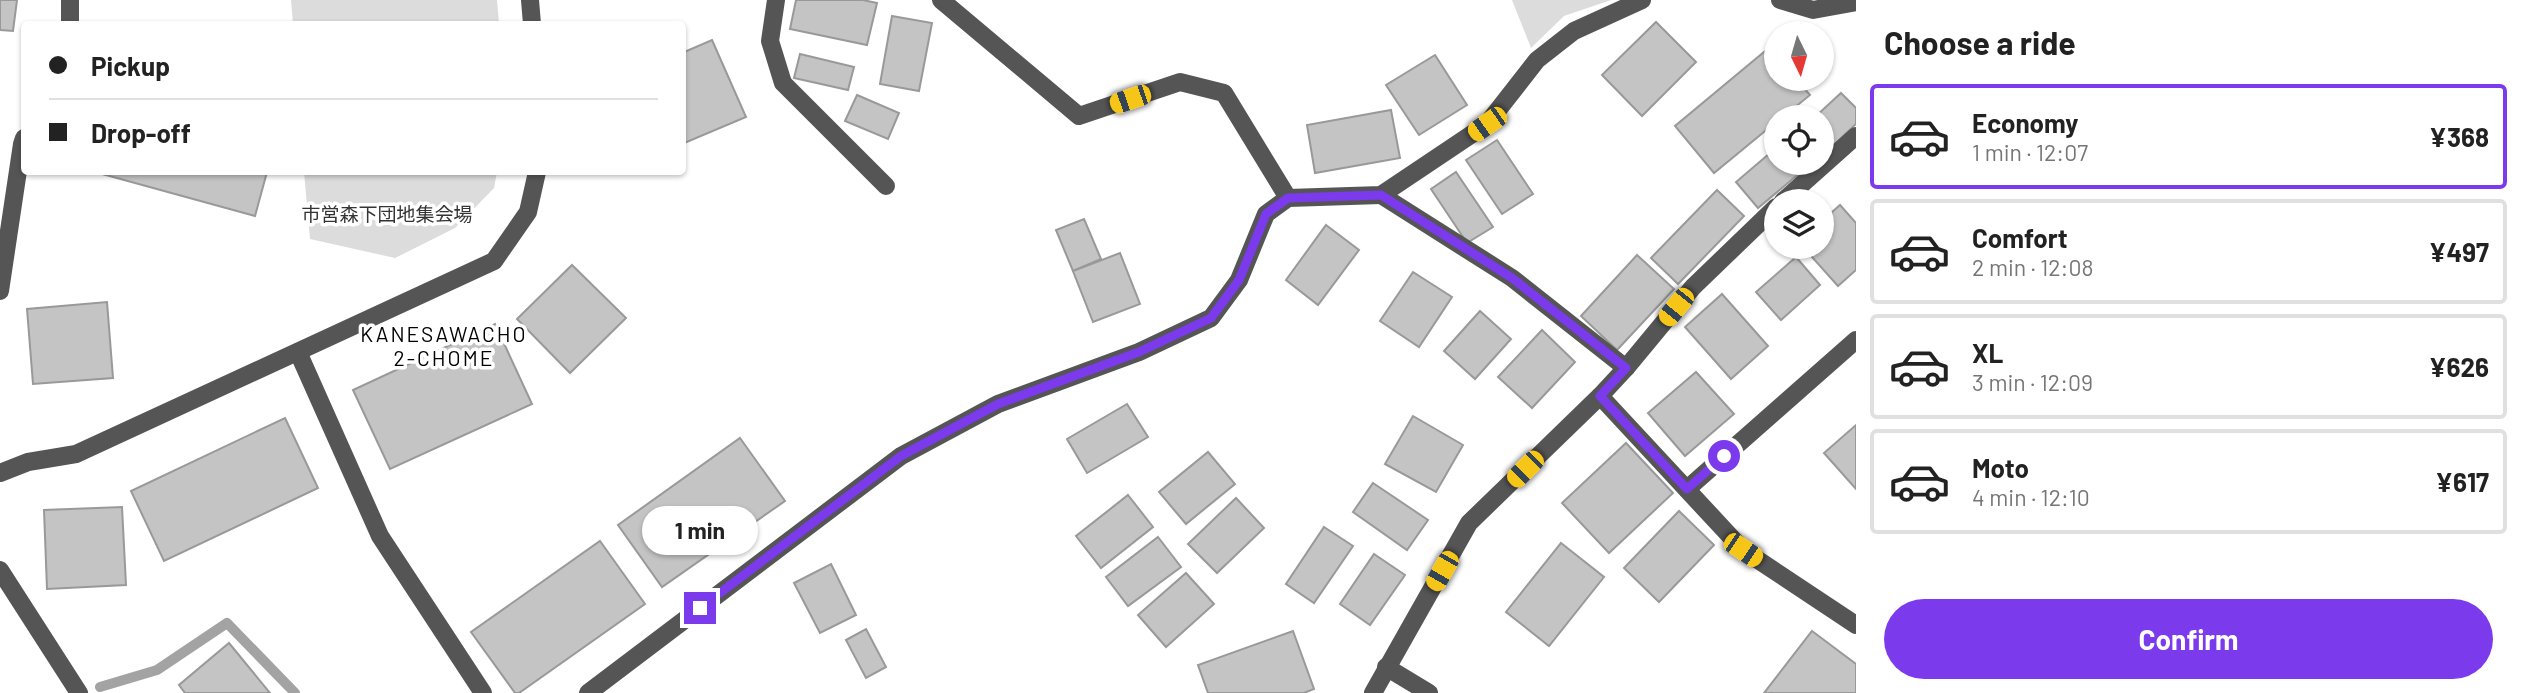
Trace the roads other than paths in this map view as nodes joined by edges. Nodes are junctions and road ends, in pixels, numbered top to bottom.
1 (71, 0) edge
2 (530, 0) edge
3 (776, 0) edge
4 (941, 0) edge
5 (1642, 0) edge
6 (1780, 0) edge
7 (1856, 2) edge
8 (70, 21) edge
9 (532, 21) edge
10 (1856, 136) edge
11 (21, 151) edge
12 (536, 175) edge
13 (886, 186) dead end
14 (1796, 189) edge
15 (1381, 195) junction
16 (1288, 198) junction
17 (1764, 219) edge
18 (0, 291) edge
19 (1856, 340) edge
20 (298, 352) junction
21 (1626, 368) junction
22 (1600, 396) junction
23 (0, 473) edge
24 (1687, 489) junction
25 (0, 570) edge
26 (1856, 625) edge
27 (1386, 667) junction
28 (79, 693) edge
29 (483, 693) edge
30 (588, 693) edge
31 (1373, 693) edge
32 (1429, 693) edge

1 - 8 street
2 - 9 street
3 - 13 street
4 - 16 street
5 - 15 street
6 - 7 street
10 - 14 street
11 - 18 street
12 - 20 street
15 - 16 street
15 - 21 street
16 - 30 street
17 - 21 street
19 - 24 street
20 - 23 street
20 - 29 street
21 - 22 street
22 - 24 street
22 - 27 street
24 - 26 street
25 - 28 street
27 - 31 street
27 - 32 street

